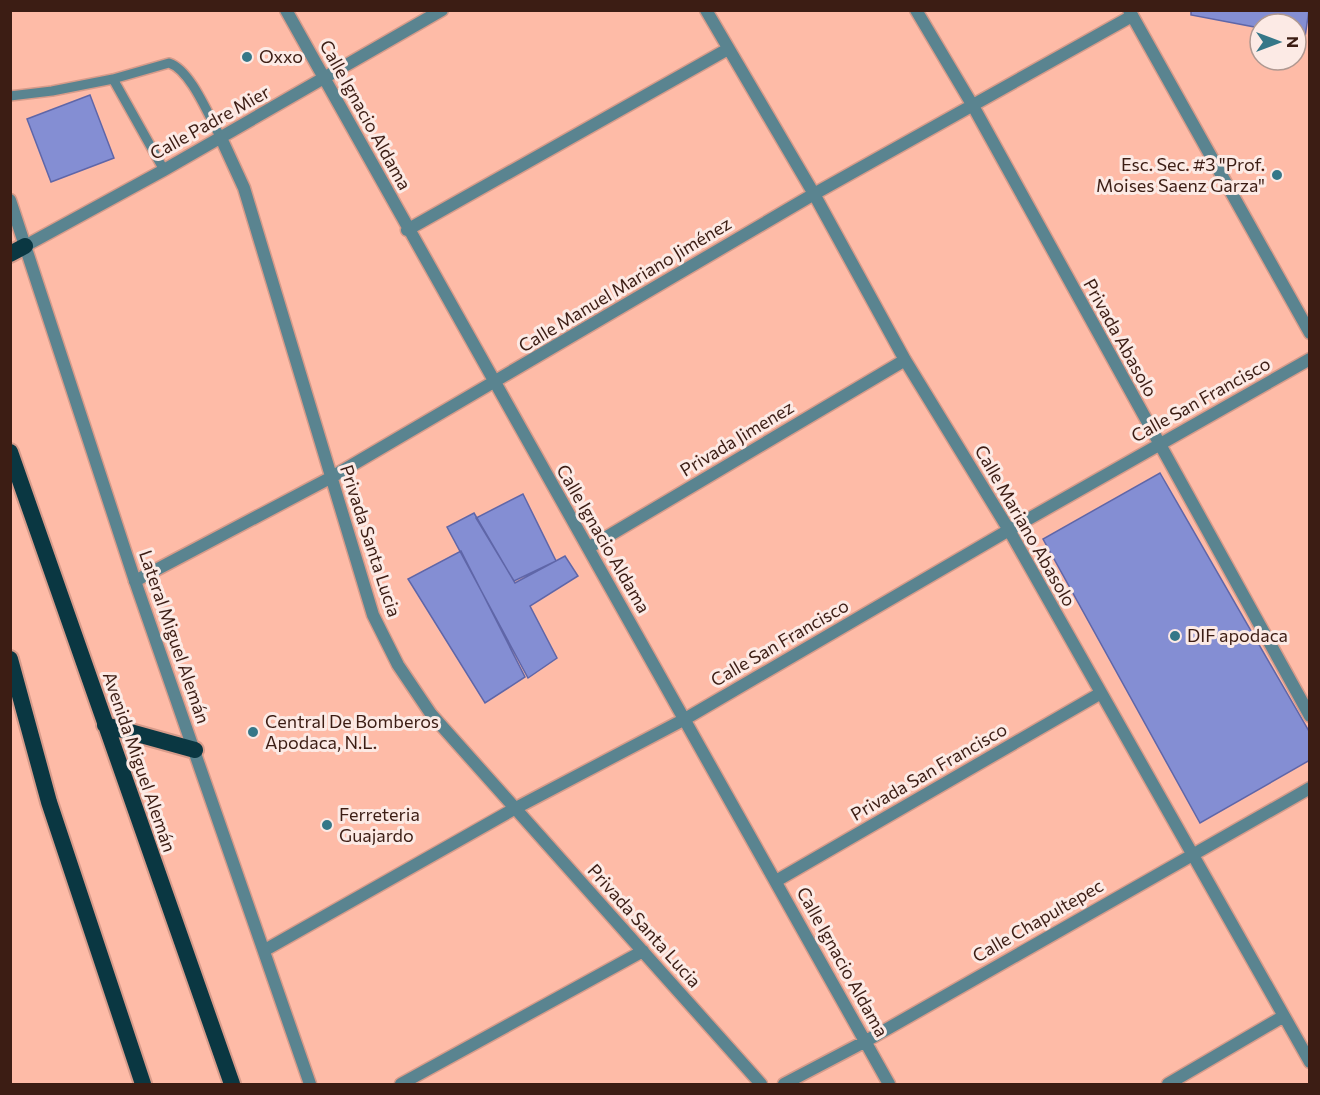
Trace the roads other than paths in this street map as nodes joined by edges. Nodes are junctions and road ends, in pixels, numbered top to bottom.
1 (286, 10) edge
2 (442, 10) edge
3 (706, 10) edge
4 (916, 10) edge
5 (1130, 13) edge
6 (728, 49) junction
7 (113, 79) junction
8 (325, 79) junction
9 (10, 96) edge
10 (974, 106) junction
11 (221, 138) junction
12 (164, 170) junction
13 (814, 195) junction
14 (10, 200) edge
15 (407, 230) junction
16 (18, 250) edge
17 (1310, 333) edge
18 (905, 360) junction
19 (1310, 360) edge
20 (494, 384) junction
21 (1158, 445) junction
22 (10, 453) edge
23 (330, 478) junction
24 (1008, 530) junction
25 (588, 548) junction
26 (135, 581) junction
27 (10, 660) edge
28 (1101, 693) junction
29 (1310, 716) edge
30 (685, 719) junction
31 (105, 724) junction
32 (195, 750) junction
33 (1310, 788) edge
34 (514, 809) junction
35 (1192, 854) junction
36 (776, 881) junction
37 (265, 950) junction
38 (643, 951) junction
39 (1284, 1016) junction
40 (866, 1041) junction
41 (1310, 1062) edge
42 (143, 1084) edge
43 (232, 1084) edge
44 (310, 1084) edge
45 (401, 1084) edge
46 (761, 1084) edge
47 (784, 1084) edge
48 (889, 1084) edge
49 (1168, 1084) edge

1 - 8 street, Calle Ignacio Aldama
2 - 8 street, Calle Padre Mier
3 - 6 street, Calle Mariano Abasolo
4 - 10 street, Privada Abasolo
5 - 10 street, Calle Manuel Mariano Jiménez
5 - 17 street
6 - 13 street, Calle Mariano Abasolo
6 - 15 street
7 - 9 lane
7 - 11 lane
7 - 12 lane
8 - 11 street, Calle Padre Mier
8 - 15 street, Calle Ignacio Aldama
10 - 13 street, Calle Manuel Mariano Jiménez
10 - 21 street, Privada Abasolo
11 - 12 street, Calle Padre Mier
11 - 23 street, Privada Santa Lucia
12 - 16 street, Calle Padre Mier
13 - 18 street, Calle Mariano Abasolo
13 - 20 street, Calle Manuel Mariano Jiménez
14 - 16 street, Lateral Miguel Alemán
15 - 20 street, Calle Ignacio Aldama
16 - 26 street, Lateral Miguel Alemán
18 - 24 street, Calle Mariano Abasolo
18 - 25 street, Privada Jimenez
19 - 21 street, Calle San Francisco
20 - 23 street, Calle Manuel Mariano Jiménez
20 - 25 street, Calle Ignacio Aldama
21 - 24 street, Calle San Francisco
21 - 29 street, Privada Abasolo
22 - 31 highway, Avenida Miguel Alemán
23 - 26 street, Calle Manuel Mariano Jiménez
23 - 34 street, Privada Santa Lucia
24 - 28 street, Calle Mariano Abasolo
24 - 30 street, Calle San Francisco
25 - 30 street, Calle Ignacio Aldama
26 - 32 street, Lateral Miguel Alemán
27 - 42 highway
28 - 35 street, Calle Mariano Abasolo
28 - 36 street, Privada San Francisco
30 - 34 street, Calle San Francisco
30 - 36 street, Calle Ignacio Aldama
31 - 32 highway
31 - 43 highway, Avenida Miguel Alemán
32 - 37 street, Lateral Miguel Alemán
33 - 35 street, Calle Chapultepec
34 - 37 street, Calle San Francisco
34 - 38 street, Privada Santa Lucia
35 - 39 street, Calle Mariano Abasolo
35 - 40 street, Calle Chapultepec
36 - 40 street, Calle Ignacio Aldama
37 - 44 street, Lateral Miguel Alemán
38 - 45 street
38 - 46 street, Privada Santa Lucia
39 - 41 street, Calle Mariano Abasolo
39 - 49 street
40 - 47 street, Calle Chapultepec
40 - 48 street, Calle Ignacio Aldama

